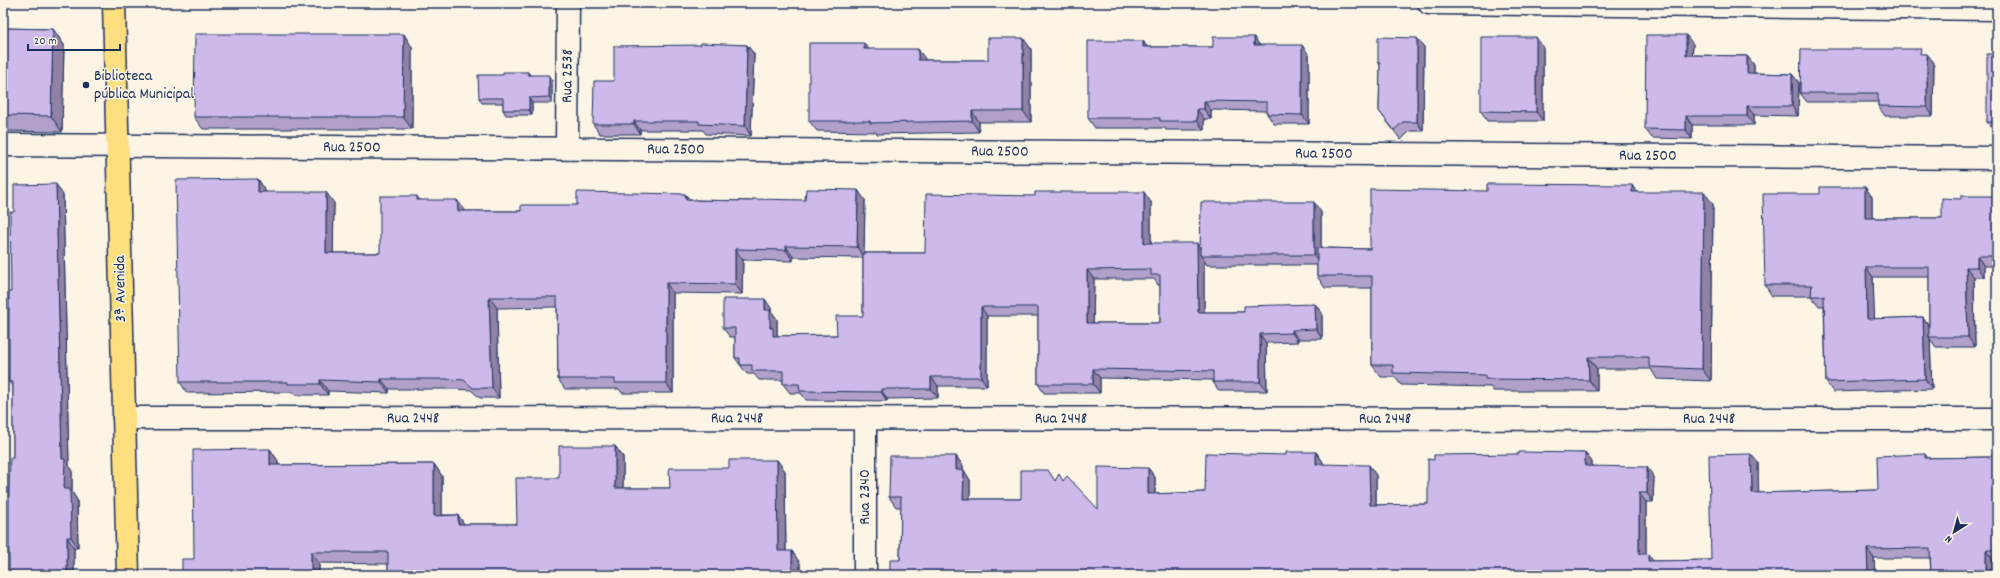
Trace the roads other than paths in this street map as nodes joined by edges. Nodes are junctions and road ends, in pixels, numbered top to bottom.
1 (114, 3) edge
2 (568, 3) edge
3 (1429, 3) edge
4 (1997, 9) edge
5 (3, 145) edge
6 (117, 145) junction
7 (567, 148) junction
8 (1997, 158) edge
9 (124, 418) junction
10 (865, 418) junction
11 (1997, 419) edge
12 (128, 575) edge
13 (865, 575) edge

1 - 6 main road, 3ª Avenida
2 - 7 main road, Rua 2538
3 - 4 main road
5 - 6 main road, Rua 2500
6 - 7 main road, Rua 2500
6 - 9 main road, 3ª Avenida
7 - 8 main road, Rua 2500
9 - 10 main road, Rua 2448
9 - 12 main road, 3ª Avenida
10 - 11 main road, Rua 2448
10 - 13 main road, Rua 2340

